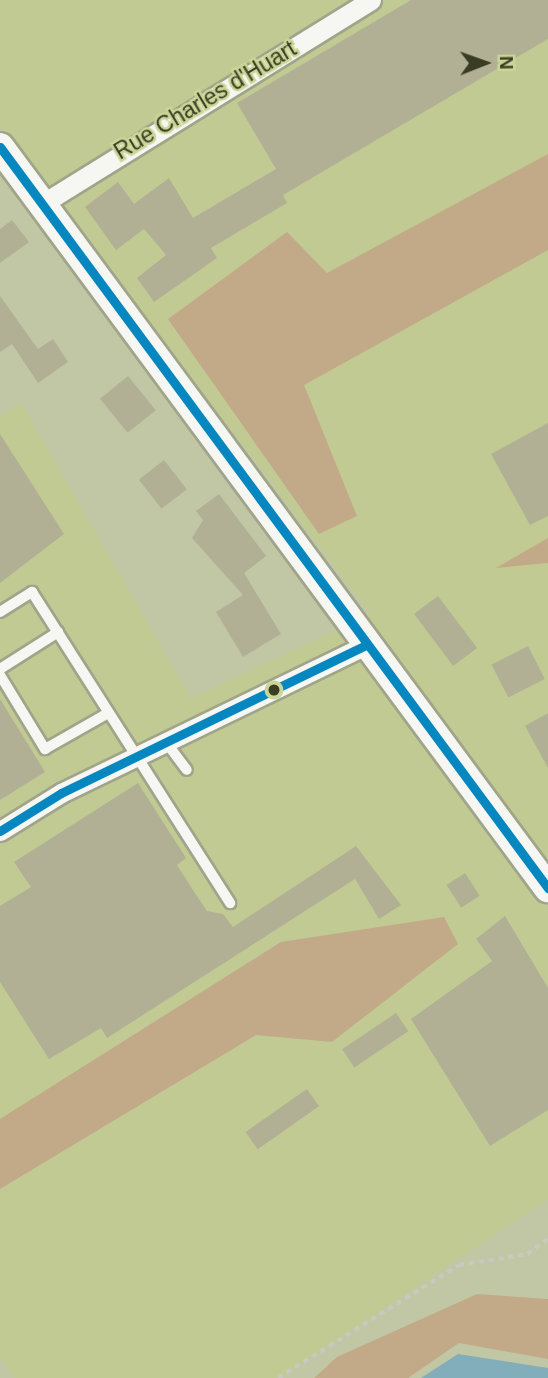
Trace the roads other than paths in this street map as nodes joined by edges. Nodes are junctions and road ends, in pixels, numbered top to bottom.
1 (371, 0) edge
2 (0, 147) edge
3 (42, 204) junction
4 (0, 612) edge
5 (58, 632) junction
6 (366, 645) junction
7 (0, 669) edge
8 (0, 675) edge
9 (108, 713) junction
10 (165, 741) junction
11 (136, 756) junction
12 (187, 770) dead end
13 (0, 831) edge
14 (548, 888) edge
15 (230, 904) dead end

1 - 3 street, Rue Charles d'Huart
2 - 3 main road
3 - 6 main road
4 - 5 lane
5 - 7 lane
5 - 9 lane
6 - 10 street
6 - 14 main road
8 - 9 lane
9 - 11 lane
10 - 11 street
10 - 12 lane
11 - 13 street
11 - 15 lane

